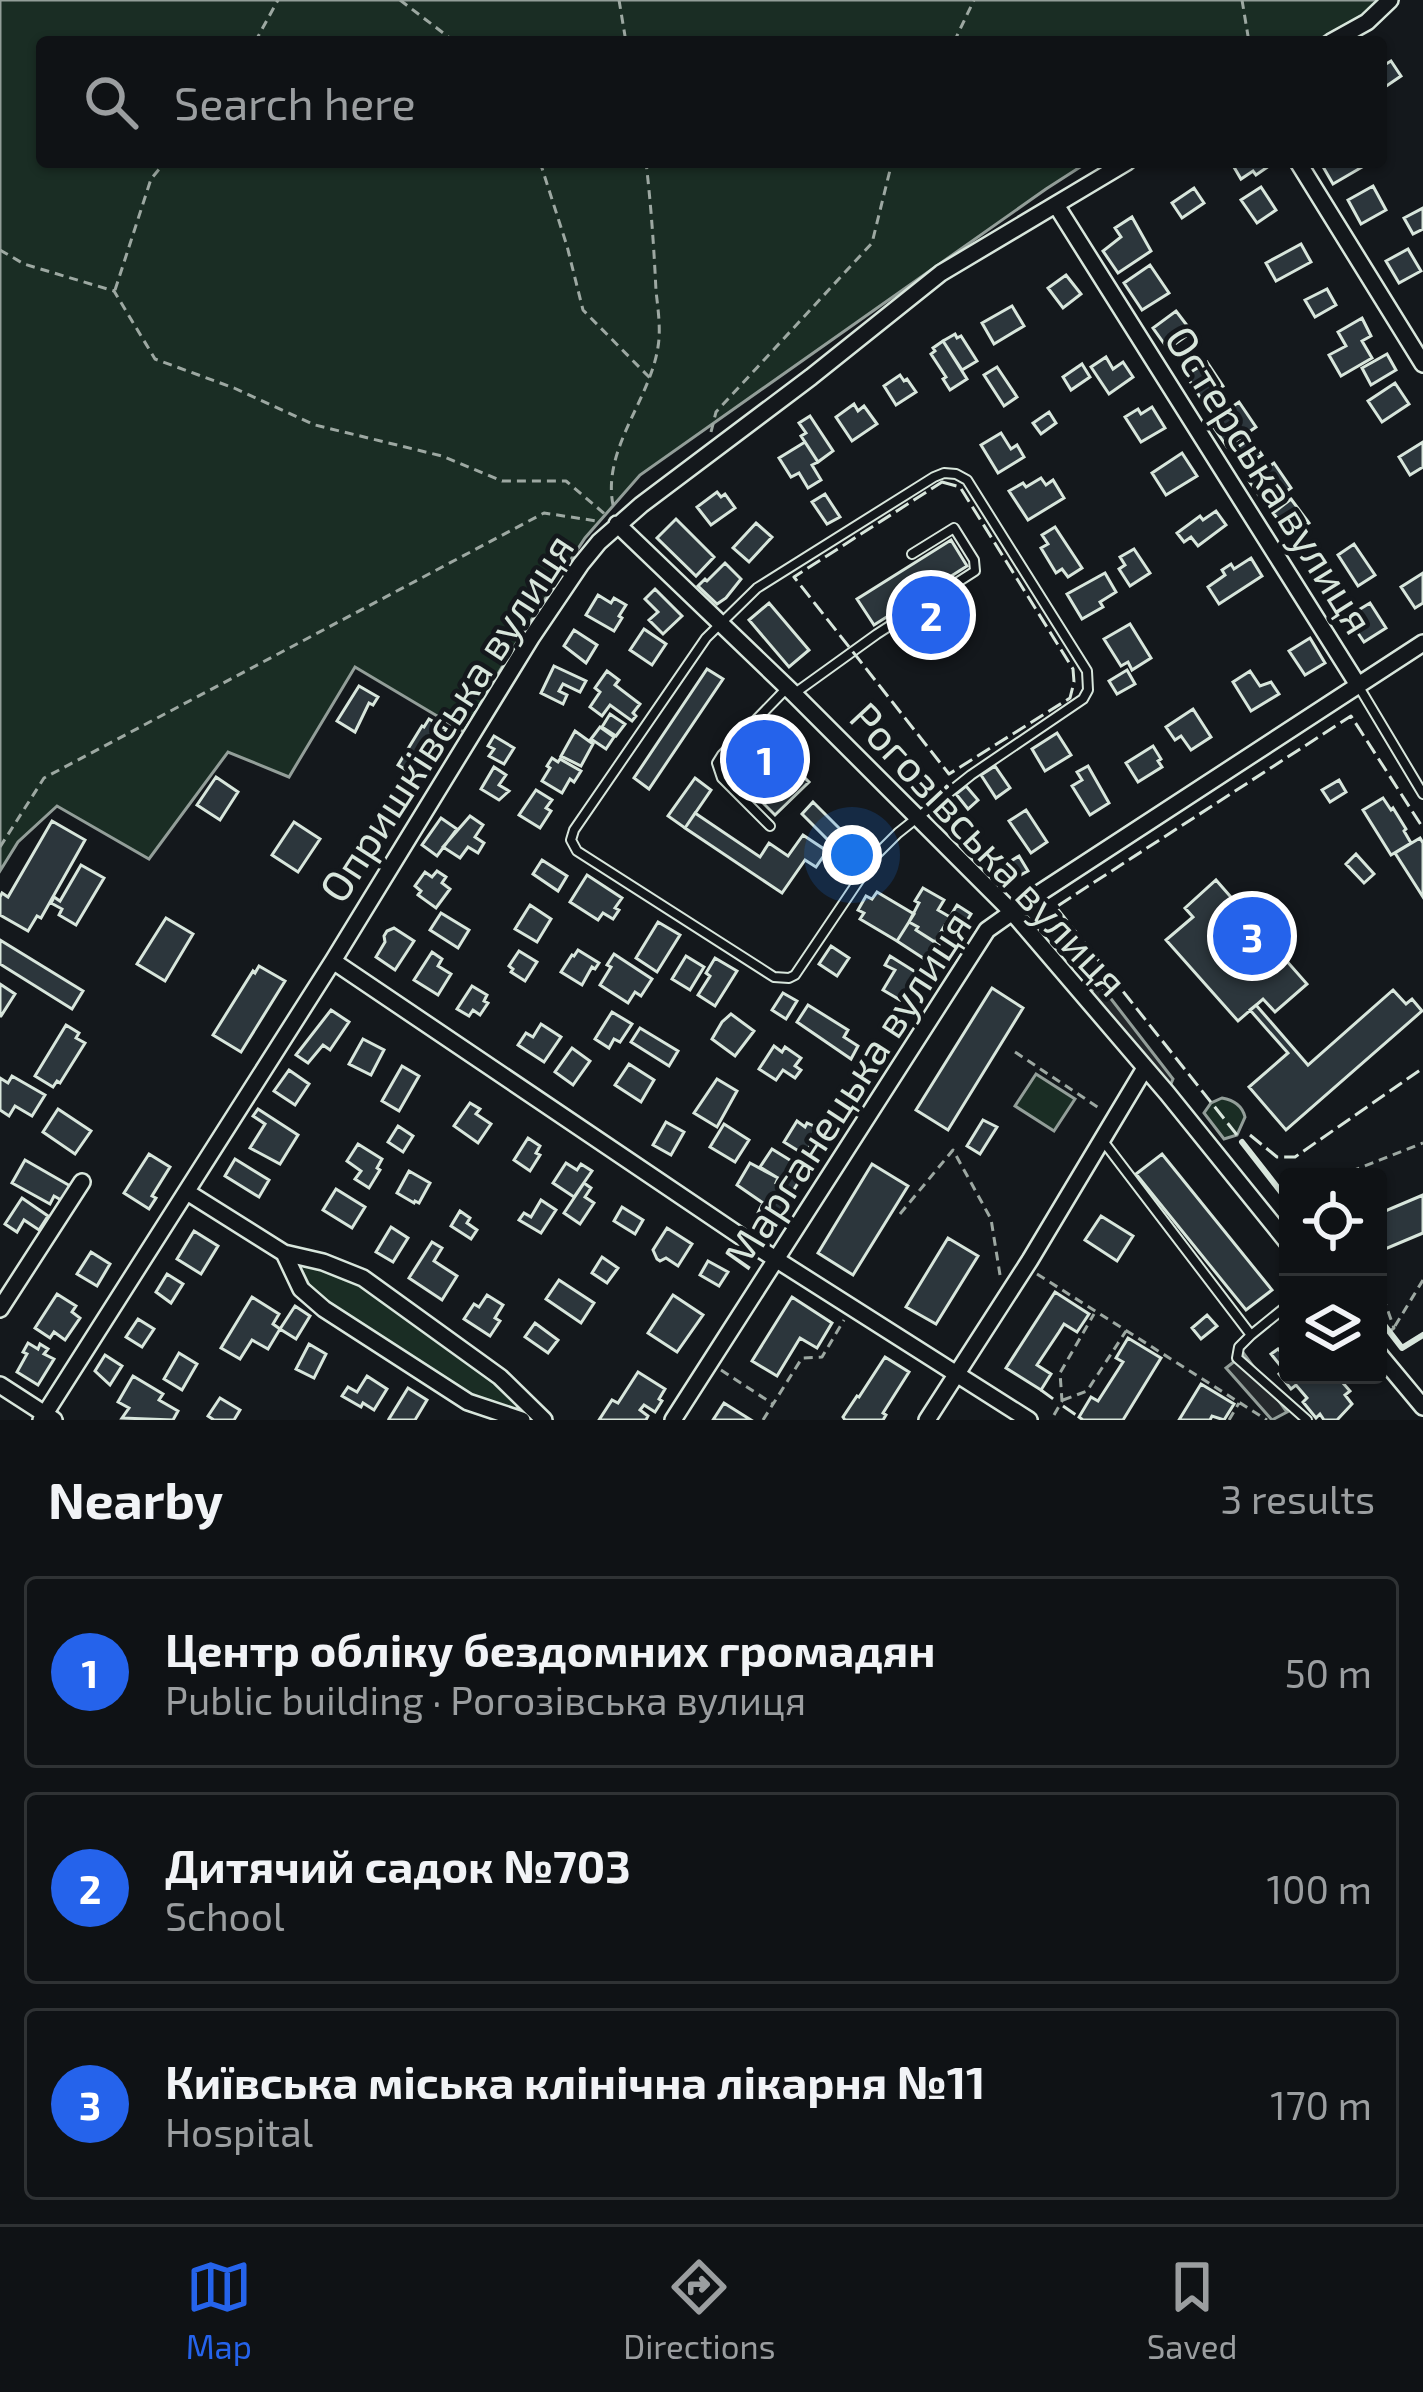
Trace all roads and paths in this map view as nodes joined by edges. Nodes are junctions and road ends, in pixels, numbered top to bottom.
1 (278, 0) edge
2 (400, 0) edge
3 (619, 0) edge
4 (974, 0) edge
5 (1243, 0) edge
6 (1390, 0) edge
7 (258, 36) edge
8 (447, 36) edge
9 (625, 36) edge
10 (957, 36) edge
11 (1248, 36) edge
12 (1342, 36) edge
13 (161, 168) edge
14 (542, 168) edge
15 (646, 168) edge
16 (891, 168) edge
17 (1117, 168) edge
18 (1302, 168) edge
19 (1056, 205) junction
20 (0, 250) edge
21 (114, 292) junction
22 (1423, 364) edge
23 (651, 379) junction
24 (704, 458) junction
25 (617, 524) junction
26 (912, 554) dead end
27 (719, 622) junction
28 (1423, 644) edge
29 (1358, 685) junction
30 (791, 691) junction
31 (1423, 794) edge
32 (916, 818) junction
33 (770, 826) dead end
34 (0, 848) edge
35 (1012, 912) junction
36 (333, 961) junction
37 (1016, 1052) dead end
38 (1145, 1068) junction
39 (1102, 1110) dead end
40 (1102, 1140) junction
41 (1423, 1143) edge
42 (1360, 1168) edge
43 (82, 1182) dead end
44 (188, 1192) junction
45 (900, 1214) dead end
46 (1279, 1232) edge
47 (284, 1253) junction
48 (776, 1259) junction
49 (1026, 1267) junction
50 (1423, 1280) edge
51 (1001, 1283) dead end
52 (1387, 1308) edge
53 (0, 1309) edge
54 (1096, 1312) junction
55 (1279, 1312) edge
56 (848, 1314) dead end
57 (1394, 1328) junction
58 (1126, 1331) junction
59 (1251, 1334) junction
60 (1387, 1336) edge
61 (1387, 1354) edge
62 (719, 1369) dead end
63 (956, 1374) junction
64 (0, 1385) edge
65 (1419, 1396) edge
66 (1061, 1401) junction
67 (1239, 1402) junction
68 (773, 1404) junction
69 (1054, 1415) dead end
70 (47, 1418) edge
71 (522, 1420) edge
72 (544, 1420) edge
73 (673, 1420) edge
74 (764, 1420) edge
75 (927, 1420) edge
76 (1029, 1420) edge
77 (1229, 1420) edge
78 (1267, 1420) edge
79 (1307, 1420) edge

1 - 7 path
2 - 8 path
3 - 9 path
4 - 10 path
5 - 11 path
6 - 12 street
13 - 21 path
14 - 23 path
15 - 23 path
16 - 24 path
17 - 19 street, Опришківська вулиця
18 - 22 street
19 - 24 street, Опришківська вулиця
19 - 29 street, Остерська вулиця
20 - 21 path
21 - 25 path
23 - 25 path
24 - 25 street, Опришківська вулиця
25 - 27 street, Рогозівська вулиця
25 - 34 path
25 - 36 street, Опришківська вулиця
26 - 30 lane
27 - 30 street, Рогозівська вулиця
27 - 32 lane
27 - 32 lane
28 - 29 street, Марганецька вулиця
29 - 31 lane, Остерська вулиця
29 - 35 street, Марганецька вулиця
30 - 32 street, Рогозівська вулиця
30 - 33 lane
32 - 35 street, Рогозівська вулиця
35 - 38 street, Рогозівська вулиця
35 - 48 street, Марганецька вулиця
36 - 44 street, Опришківська вулиця
36 - 48 street
37 - 39 path
38 - 40 street
38 - 46 street, Рогозівська вулиця
40 - 49 street
40 - 59 lane
41 - 42 path
43 - 53 street
44 - 47 street
44 - 70 street, Опришківська вулиця
45 - 51 path
47 - 71 street
47 - 72 street
48 - 63 street
48 - 73 street, Марганецька вулиця
49 - 54 path
49 - 63 street
50 - 57 path
52 - 57 path
54 - 58 path
54 - 66 path
55 - 59 lane
56 - 68 path
57 - 60 path
58 - 66 path
58 - 67 path
59 - 79 lane
61 - 65 street
62 - 68 path
63 - 75 street
63 - 76 street
64 - 70 street
66 - 69 path
67 - 77 path
67 - 78 path
68 - 74 path

